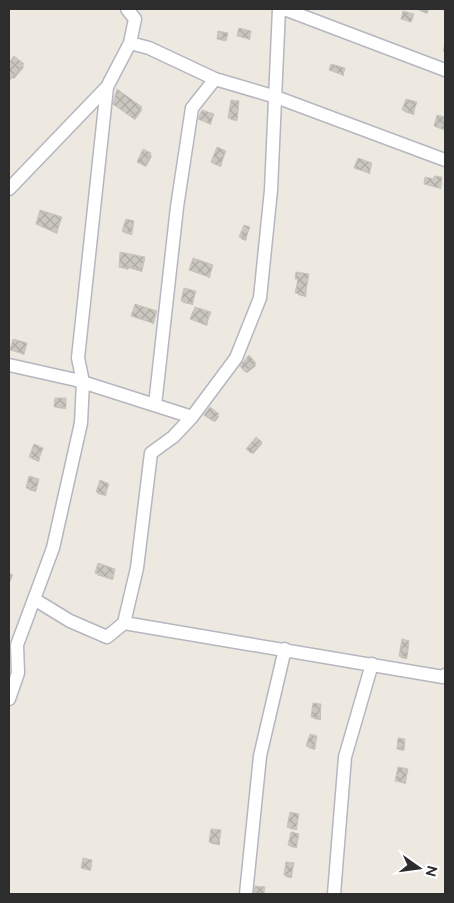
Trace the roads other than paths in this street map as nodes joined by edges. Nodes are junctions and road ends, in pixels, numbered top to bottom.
1 (127, 9) edge
2 (279, 9) edge
3 (284, 9) edge
4 (130, 43) junction
5 (445, 70) edge
6 (215, 79) junction
7 (107, 86) junction
8 (276, 97) junction
9 (445, 160) edge
10 (9, 189) edge
11 (9, 365) edge
12 (83, 382) junction
13 (156, 405) junction
14 (192, 417) junction
15 (34, 599) junction
16 (124, 623) junction
17 (285, 649) junction
18 (372, 664) junction
19 (445, 675) edge
20 (9, 699) edge
21 (246, 894) edge
22 (334, 894) edge

1 - 4 street
2 - 8 street
3 - 5 street
4 - 6 street
4 - 7 street
6 - 8 street
6 - 13 street
7 - 10 street
7 - 12 street
8 - 9 street
8 - 14 street
11 - 12 street
12 - 13 street
12 - 15 street
13 - 14 street
14 - 16 street
15 - 16 street
15 - 20 street
16 - 17 street
17 - 18 street
17 - 21 street
18 - 19 street
18 - 22 street

